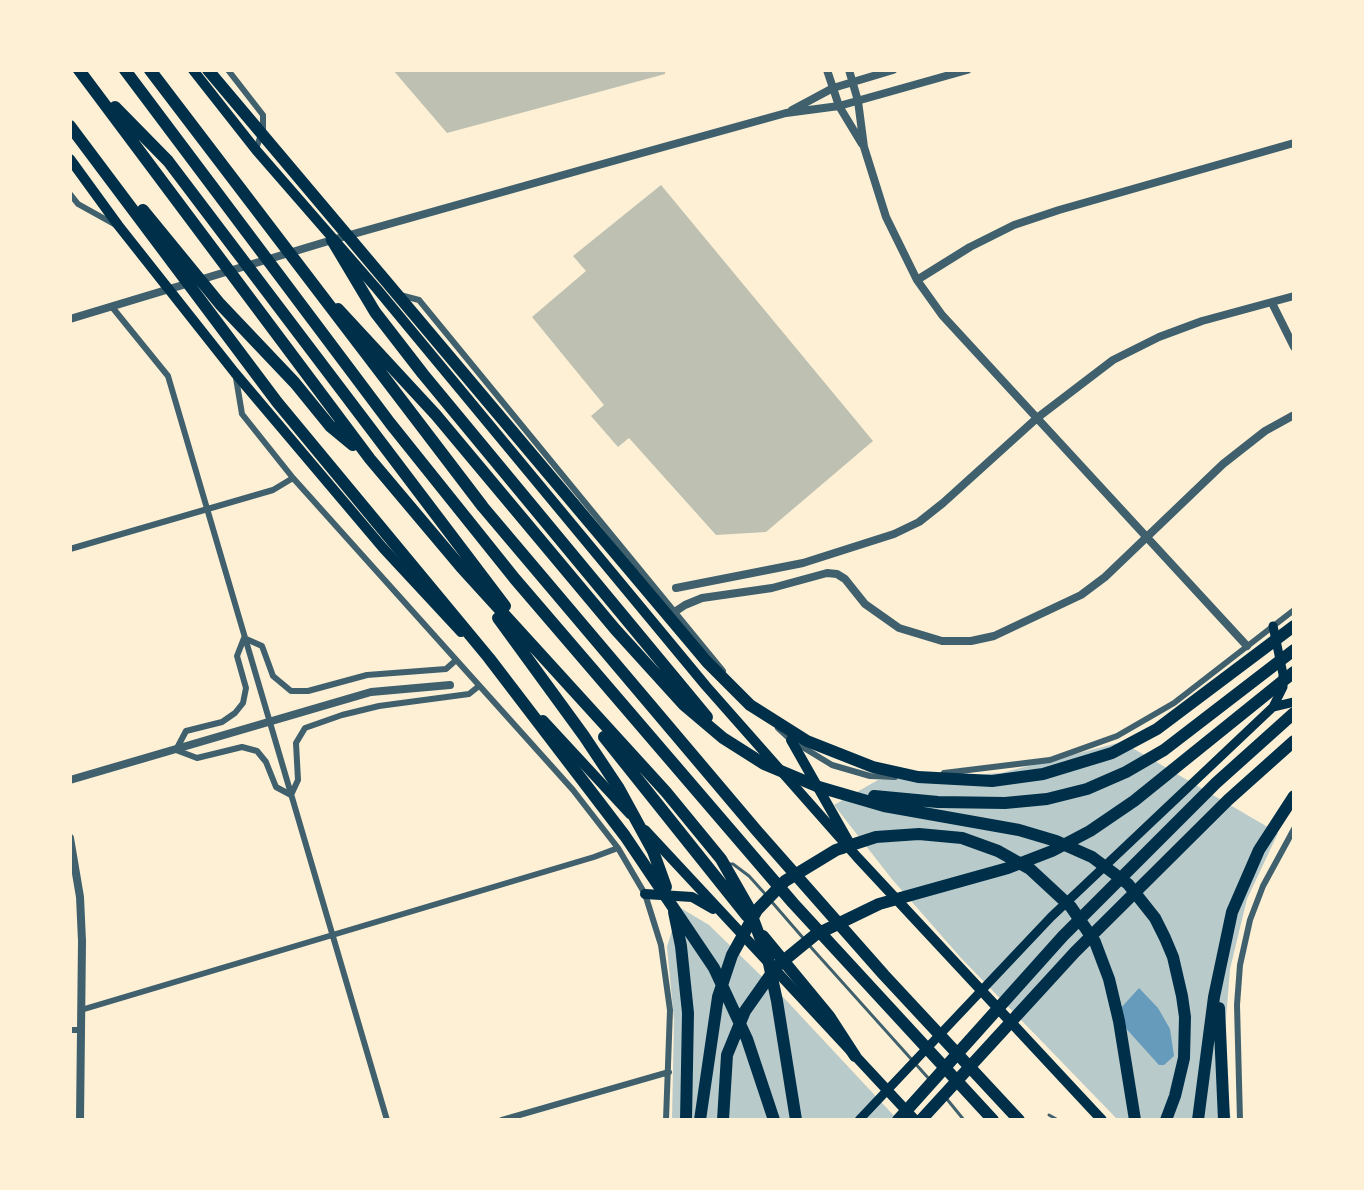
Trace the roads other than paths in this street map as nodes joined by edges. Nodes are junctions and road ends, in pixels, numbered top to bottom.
1 (125, 70) edge
2 (150, 70) edge
3 (193, 70) edge
4 (208, 70) edge
5 (228, 70) edge
6 (827, 70) edge
7 (849, 70) edge
8 (893, 70) edge
9 (967, 70) edge
10 (80, 71) edge
11 (852, 82) junction
12 (833, 88) junction
13 (858, 101) junction
14 (839, 106) junction
15 (786, 113) junction
16 (70, 126) edge
17 (1293, 143) edge
18 (864, 147) junction
19 (256, 150) junction
20 (70, 159) edge
21 (120, 186) junction
22 (70, 194) edge
23 (118, 225) junction
24 (335, 244) junction
25 (917, 280) junction
26 (309, 281) junction
27 (169, 289) junction
28 (377, 289) junction
29 (1293, 296) edge
30 (1272, 303) junction
31 (112, 307) junction
32 (70, 319) edge
33 (1293, 347) edge
34 (235, 373) junction
35 (1293, 415) edge
36 (1037, 418) junction
37 (370, 459) junction
38 (294, 478) junction
39 (206, 509) junction
40 (1145, 537) junction
41 (70, 549) edge
42 (460, 567) junction
43 (676, 588) dead end
44 (1293, 610) edge
45 (676, 611) junction
46 (1273, 626) junction
47 (1293, 626) edge
48 (244, 638) junction
49 (1247, 646) junction
50 (1293, 650) edge
51 (455, 661) junction
52 (1293, 672) edge
53 (450, 685) dead end
54 (479, 686) junction
55 (1293, 702) edge
56 (1274, 707) junction
57 (1293, 713) edge
58 (268, 720) junction
59 (791, 740) junction
60 (1293, 741) edge
61 (176, 750) junction
62 (789, 775) junction
63 (70, 780) edge
64 (819, 787) junction
65 (291, 795) junction
66 (1293, 796) edge
67 (1293, 829) edge
68 (70, 838) edge
69 (618, 848) junction
70 (857, 857) junction
71 (704, 863) junction
72 (645, 894) junction
73 (730, 922) junction
74 (333, 934) junction
75 (1225, 935) junction
76 (81, 1010) junction
77 (70, 1030) edge
78 (81, 1030) junction
79 (855, 1056) junction
80 (669, 1072) junction
81 (1049, 1115) dead end
82 (80, 1119) edge
83 (387, 1119) edge
84 (502, 1119) edge
85 (666, 1119) edge
86 (686, 1119) edge
87 (700, 1119) edge
88 (723, 1119) edge
89 (774, 1119) edge
90 (796, 1119) edge
91 (859, 1119) edge
92 (898, 1119) edge
93 (915, 1119) edge
94 (921, 1119) edge
95 (964, 1119) edge
96 (993, 1119) edge
97 (1019, 1119) edge
98 (1058, 1119) edge
99 (1102, 1119) edge
100 (1135, 1119) edge
101 (1166, 1119) edge
102 (1198, 1119) edge
103 (1224, 1119) edge
104 (1240, 1119) edge

1 - 96 highway
2 - 26 highway
3 - 19 highway
4 - 47 highway
5 - 19 street
6 - 12 street
7 - 11 street
8 - 11 street
9 - 13 street
10 - 37 highway
10 - 71 highway
11 - 12 street
11 - 13 street
12 - 14 street
12 - 15 street
13 - 14 street
13 - 18 street
14 - 15 street
14 - 18 street
15 - 24 street
16 - 21 highway
17 - 25 street
18 - 25 street
19 - 24 highway
20 - 23 highway
21 - 37 highway
21 - 89 highway
22 - 23 street
23 - 27 highway
24 - 27 street
24 - 28 highway
24 - 62 highway
25 - 36 street
26 - 62 highway
26 - 97 highway
27 - 31 street
27 - 34 highway
28 - 45 street
28 - 70 highway
29 - 30 street
30 - 33 street
30 - 36 street
31 - 32 street
31 - 39 street
34 - 38 street
34 - 73 highway
35 - 40 street
36 - 40 street
36 - 43 street
37 - 42 highway
38 - 39 street
38 - 51 street
39 - 41 street
39 - 48 street
40 - 45 street
40 - 49 street
42 - 86 highway
42 - 90 highway
44 - 46 street
45 - 59 street
46 - 49 street
46 - 56 main road
48 - 51 street
48 - 58 street
48 - 61 street
49 - 59 street
50 - 64 highway
51 - 54 street
52 - 88 highway
53 - 58 street
54 - 65 street
54 - 69 street
55 - 56 main road
56 - 91 main road
57 - 92 highway
58 - 61 street
58 - 65 street
59 - 70 highway
60 - 94 highway
61 - 63 street
61 - 65 street
62 - 64 highway
64 - 101 highway
65 - 74 street
66 - 75 highway
67 - 104 street
68 - 76 street
69 - 72 street
69 - 74 street
70 - 99 highway
71 - 79 highway
71 - 95 lane
72 - 73 highway
72 - 80 street
73 - 79 highway
74 - 76 street
74 - 83 street
75 - 102 highway
75 - 103 highway
76 - 78 street
77 - 78 street
78 - 82 street
79 - 93 highway
80 - 84 street
80 - 85 street
81 - 98 lane
87 - 100 highway

